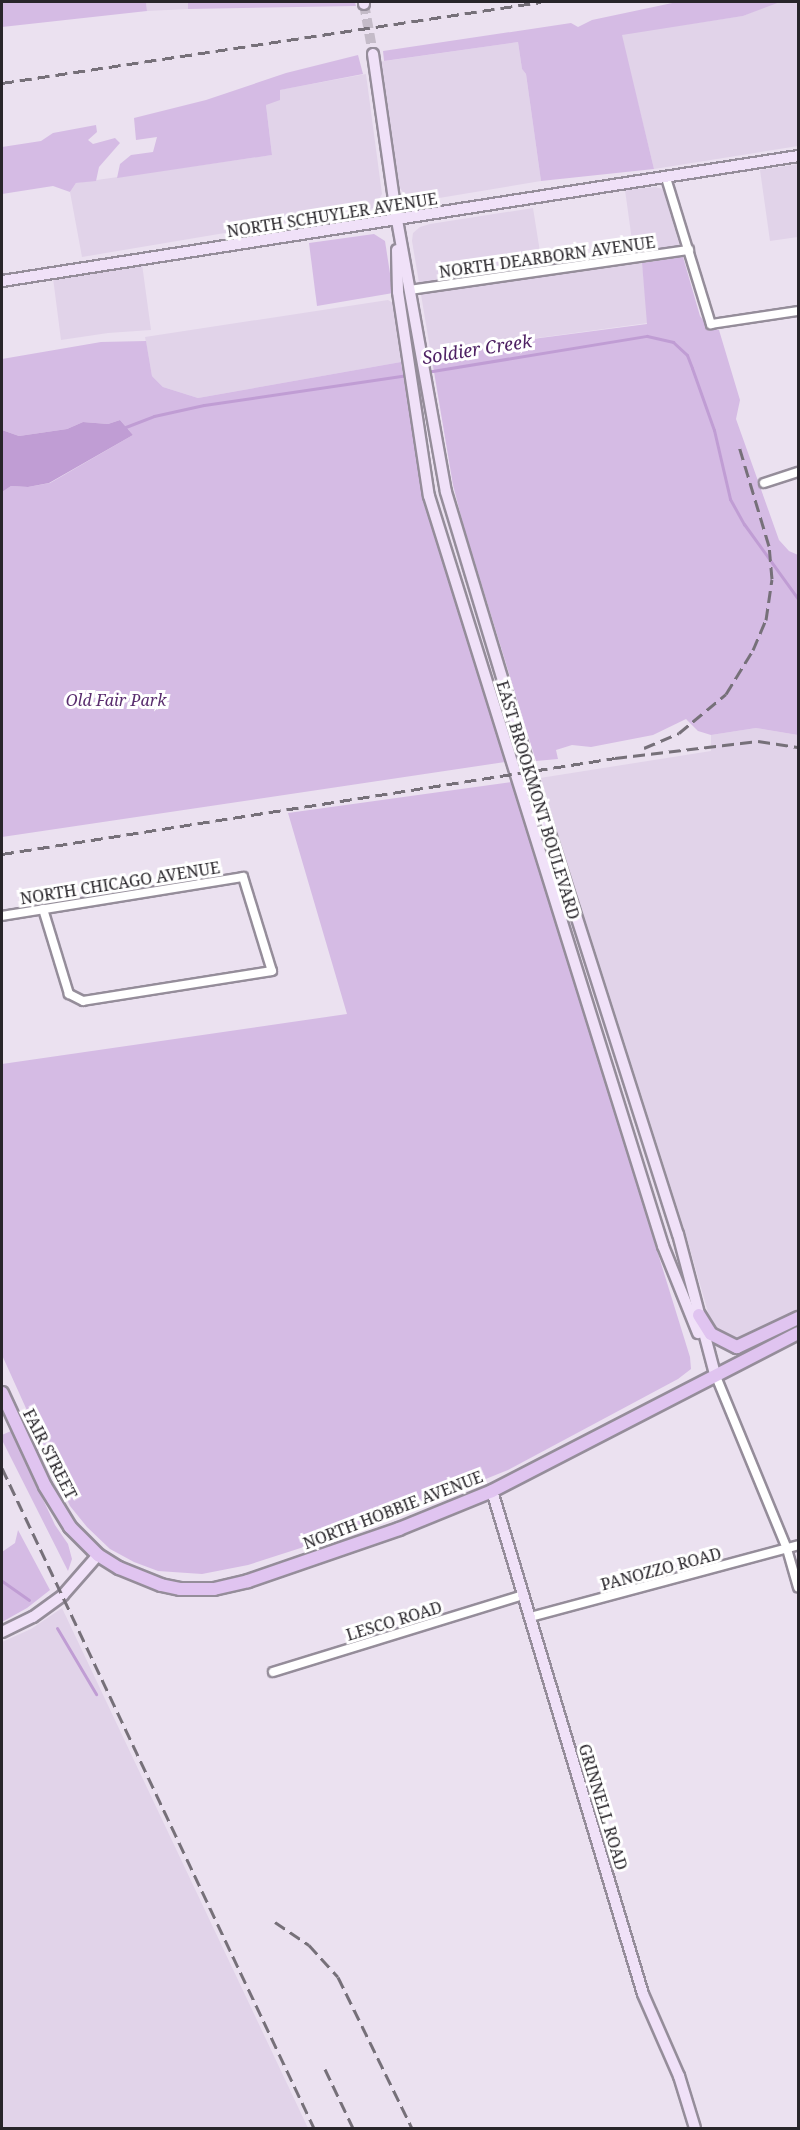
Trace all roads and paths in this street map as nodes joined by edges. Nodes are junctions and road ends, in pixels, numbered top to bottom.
1 (373, 54) tunnel mouth
2 (798, 156) edge
3 (666, 178) junction
4 (397, 220) junction
5 (688, 250) junction
6 (2, 280) edge
7 (410, 290) junction
8 (798, 311) edge
9 (798, 472) edge
10 (764, 483) dead end
11 (43, 909) junction
12 (2, 916) edge
13 (699, 1315) junction
14 (798, 1318) edge
15 (798, 1333) edge
16 (715, 1374) junction
17 (2, 1392) edge
18 (492, 1491) junction
19 (798, 1545) edge
20 (787, 1549) junction
21 (98, 1555) junction
22 (798, 1587) edge
23 (524, 1595) junction
24 (530, 1617) junction
25 (2, 1632) edge
26 (273, 1672) dead end
27 (695, 2128) edge

1 - 4 main road, EAST BROOKMONT BOULEVARD
2 - 3 main road, NORTH SCHUYLER AVENUE
3 - 4 main road, NORTH SCHUYLER AVENUE
3 - 5 street
4 - 6 main road, NORTH SCHUYLER AVENUE
4 - 7 main road, EAST BROOKMONT BOULEVARD
4 - 16 main road, EAST BROOKMONT BOULEVARD
5 - 7 street, NORTH DEARBORN AVENUE
5 - 8 street
7 - 13 main road, EAST BROOKMONT BOULEVARD
9 - 10 street
11 - 11 street, NORTH CHICAGO AVENUE
11 - 12 street, NORTH CHICAGO AVENUE
13 - 14 main road
13 - 16 main road, EAST BROOKMONT BOULEVARD
15 - 16 main road, NORTH HOBBIE AVENUE
16 - 18 main road, NORTH HOBBIE AVENUE
16 - 20 street, EAST BROOKMONT BOULEVARD
17 - 21 main road, FAIR STREET
18 - 21 main road, NORTH HOBBIE AVENUE
18 - 23 main road, GRINNELL ROAD
19 - 20 street, PANOZZO ROAD
20 - 22 street, EAST BROOKMONT BOULEVARD
20 - 24 street, PANOZZO ROAD
21 - 25 main road
23 - 24 main road, GRINNELL ROAD
23 - 26 street, LESCO ROAD
24 - 27 main road, GRINNELL ROAD

